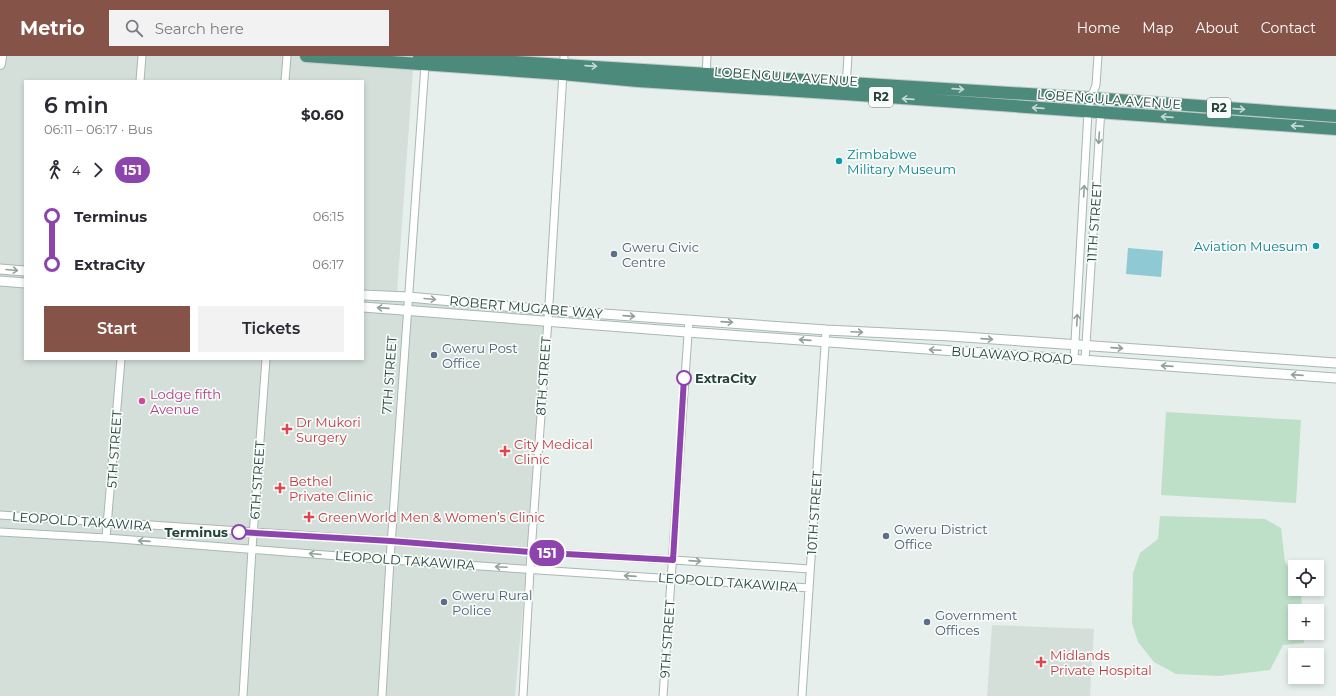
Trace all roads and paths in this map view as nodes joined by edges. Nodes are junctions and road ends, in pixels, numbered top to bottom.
1 (1, 56) edge
2 (142, 56) edge
3 (287, 56) edge
4 (306, 56) edge
5 (707, 56) edge
6 (848, 56) edge
7 (1098, 56) edge
8 (424, 58) edge
9 (0, 64) edge
10 (563, 65) edge
11 (140, 80) edge
12 (286, 80) edge
13 (706, 80) junction
14 (1096, 85) junction
15 (846, 88) junction
16 (1097, 98) junction
17 (1088, 112) junction
18 (1101, 113) junction
19 (1336, 116) edge
20 (1336, 129) edge
21 (0, 269) edge
22 (24, 271) edge
23 (0, 281) edge
24 (24, 283) edge
25 (364, 294) edge
26 (409, 297) junction
27 (364, 307) edge
28 (408, 310) junction
29 (548, 310) junction
30 (548, 320) junction
31 (689, 320) junction
32 (826, 330) junction
33 (687, 332) junction
34 (826, 342) junction
35 (1075, 345) junction
36 (1086, 345) junction
37 (1074, 359) junction
38 (121, 360) edge
39 (266, 360) edge
40 (1085, 360) junction
41 (1336, 363) edge
42 (1336, 378) edge
43 (0, 515) edge
44 (108, 523) junction
45 (0, 532) edge
46 (254, 533) junction
47 (106, 538) junction
48 (391, 541) junction
49 (252, 549) junction
50 (530, 552) junction
51 (390, 560) junction
52 (673, 560) junction
53 (530, 568) junction
54 (810, 569) junction
55 (671, 579) junction
56 (809, 588) junction
57 (243, 696) edge
58 (382, 696) edge
59 (523, 696) edge
60 (664, 696) edge
61 (802, 696) edge

1 - 9 main road
2 - 11 street
3 - 12 street
4 - 8 highway, LOBENGULA AVENUE / R2
5 - 13 street
6 - 15 street
7 - 14 street, 11TH STREET
8 - 10 highway, LOBENGULA AVENUE / R2
8 - 26 street, 7TH STREET
10 - 13 highway, LOBENGULA AVENUE / R2
10 - 29 street, 8TH STREET
13 - 15 highway, LOBENGULA AVENUE / R2
14 - 16 street, 11TH STREET
14 - 16 street, 11TH STREET
15 -> 16 highway, LOBENGULA AVENUE / R2
17 -> 15 highway, LOBENGULA AVENUE / R2
16 - 17 street, 11TH STREET
16 - 18 street, 11TH STREET
16 -> 19 highway, LOBENGULA AVENUE / R2
17 - 18 highway, LOBENGULA AVENUE / R2
35 -> 17 street, 11TH STREET
20 -> 18 highway, LOBENGULA AVENUE / R2
18 -> 36 street, 11TH STREET
21 -> 22 street
23 - 24 street
25 - 26 street, ROBERT MUGABE WAY
26 - 28 street, 7TH STREET
26 -> 29 street, ROBERT MUGABE WAY
28 -> 27 street, ROBERT MUGABE WAY
28 - 30 street, ROBERT MUGABE WAY
28 - 48 street, 7TH STREET
29 - 30 street, 8TH STREET
29 -> 31 street, ROBERT MUGABE WAY
30 - 33 street, ROBERT MUGABE WAY
30 - 50 street, 8TH STREET
31 -> 32 street, BULAWAYO ROAD
31 - 33 street, 9TH STREET
32 - 34 street, 10TH STREET
32 -> 35 street, BULAWAYO ROAD
34 -> 33 street, BULAWAYO ROAD
33 - 52 street, 9TH STREET
37 -> 34 street, BULAWAYO ROAD
34 - 54 street, 10TH STREET
35 - 36 street, BULAWAYO ROAD
35 - 37 street, 11TH STREET
36 - 40 street, 11TH STREET
36 -> 41 street, BULAWAYO ROAD
37 - 40 street, BULAWAYO ROAD
38 - 44 street, 5TH STREET
39 - 46 street, 6TH STREET
42 -> 40 street, BULAWAYO ROAD
43 - 44 street, LEOPOLD TAKAWIRA
44 - 46 street, LEOPOLD TAKAWIRA
44 - 47 street, 5TH STREET
45 - 47 street, LEOPOLD TAKAWIRA
46 - 48 street, LEOPOLD TAKAWIRA
46 - 49 street, 6TH STREET
49 -> 47 street, LEOPOLD TAKAWIRA
48 - 50 street, LEOPOLD TAKAWIRA
48 - 51 street, 7TH STREET
51 -> 49 street, LEOPOLD TAKAWIRA
49 - 57 street, 6TH STREET
50 - 52 street, LEOPOLD TAKAWIRA
50 - 53 street, 8TH STREET
53 -> 51 street, LEOPOLD TAKAWIRA
51 - 58 street, 7TH STREET
52 -> 54 street, LEOPOLD TAKAWIRA
52 - 55 street, 9TH STREET
55 -> 53 street, LEOPOLD TAKAWIRA
53 - 59 street, 8TH STREET
54 - 56 street, 10TH STREET
55 - 56 street, LEOPOLD TAKAWIRA
55 - 60 street, 9TH STREET
56 - 61 street, 10TH STREET

